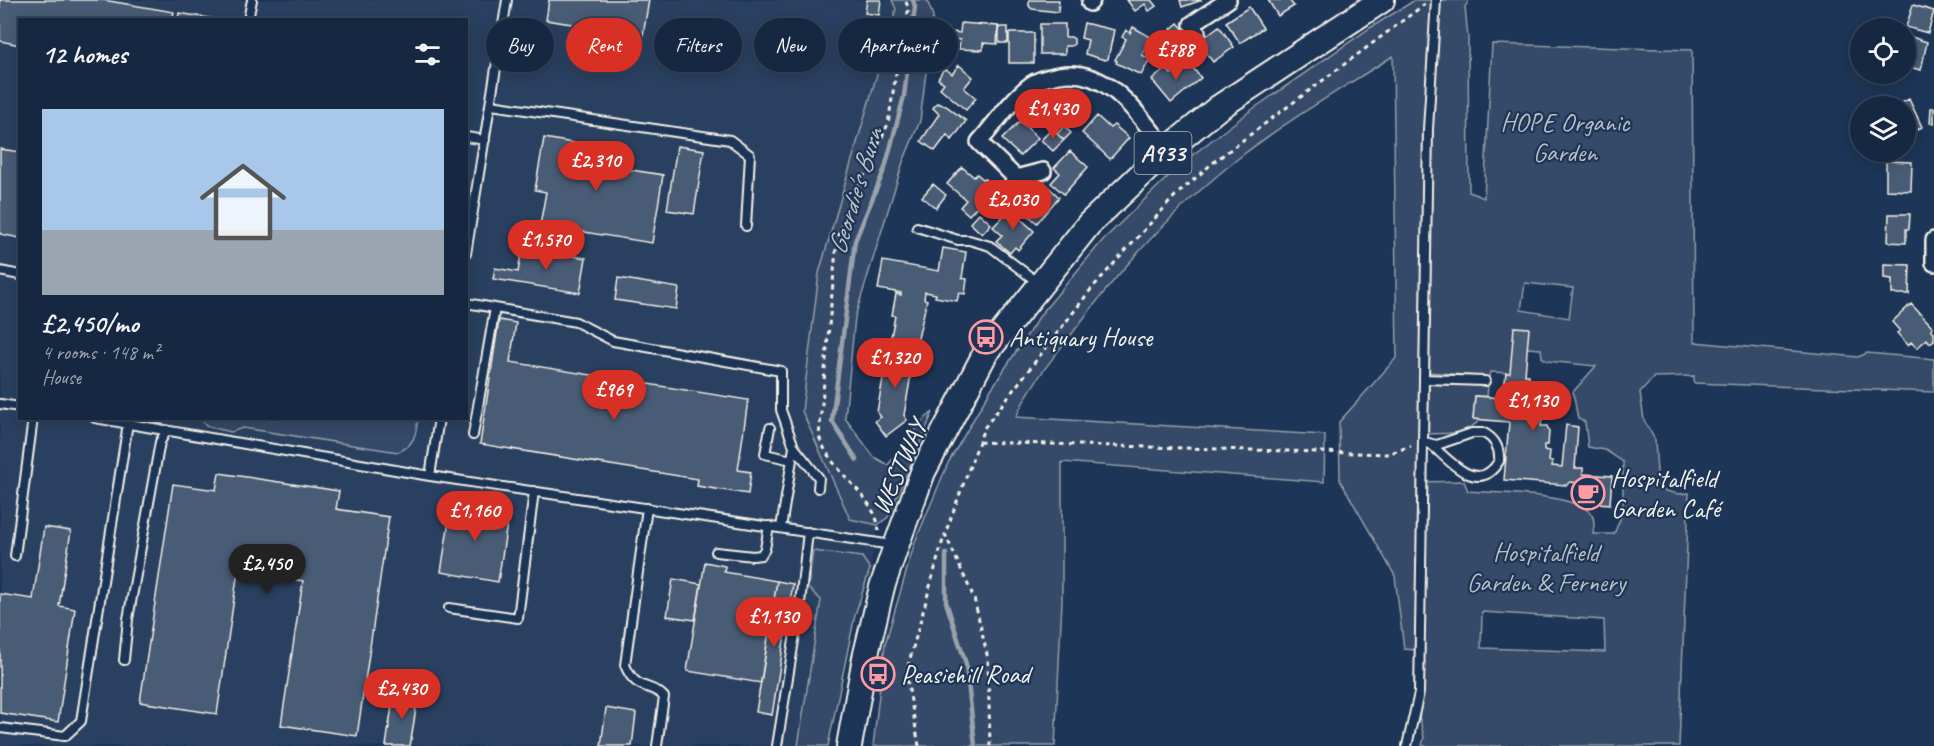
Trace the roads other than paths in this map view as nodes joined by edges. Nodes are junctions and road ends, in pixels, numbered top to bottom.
1 (252, 0) edge
2 (507, 0) edge
3 (1228, 0) edge
4 (1382, 0) edge
5 (1436, 0) edge
6 (248, 18) edge
7 (1197, 32) dead end
8 (491, 105) junction
9 (468, 137) edge
10 (485, 140) junction
11 (1167, 150) junction
12 (1043, 171) dead end
13 (1016, 177) junction
14 (1002, 203) dead end
15 (470, 217) edge
16 (746, 226) dead end
17 (917, 227) dead end
18 (468, 236) edge
19 (1934, 240) edge
20 (1934, 263) edge
21 (0, 272) edge
22 (18, 275) edge
23 (1040, 285) junction
24 (468, 303) edge
25 (495, 308) junction
26 (1424, 379) junction
27 (1485, 381) dead end
28 (0, 404) edge
29 (18, 407) edge
30 (33, 420) edge
31 (108, 420) edge
32 (440, 420) edge
33 (128, 423) junction
34 (770, 428) dead end
35 (167, 430) junction
36 (473, 435) dead end
37 (1426, 442) junction
38 (794, 447) junction
39 (792, 460) junction
40 (430, 476) junction
41 (818, 488) dead end
42 (534, 491) junction
43 (647, 508) junction
44 (769, 526) junction
45 (781, 528) junction
46 (807, 532) junction
47 (889, 544) junction
48 (716, 552) dead end
49 (15, 556) dead end
50 (449, 608) dead end
51 (124, 660) dead end
52 (0, 728) edge
53 (657, 746) edge
54 (777, 746) edge
55 (849, 746) edge
56 (1407, 746) edge

1 - 6 lane
2 - 8 lane
3 - 7 street
4 - 11 main road, WESTWAY / A933
5 - 26 lane
8 - 10 lane
8 - 16 lane
9 - 10 lane
10 - 15 lane
11 - 13 street
11 - 23 main road, WESTWAY / A933
12 - 13 street
13 - 14 street
15 - 18 lane
17 - 23 lane
19 - 20 street
21 - 22 lane
23 - 47 main road, WESTWAY / A933
24 - 25 lane
25 - 36 lane
25 - 38 lane
26 - 27 lane
26 - 37 lane
28 - 29 lane
30 - 49 lane
31 - 33 lane
32 - 40 lane
33 - 35 lane
33 - 52 lane
34 - 39 lane
35 - 40 lane
35 - 51 lane
37 - 37 lane
37 - 56 lane
38 - 39 lane
38 - 41 lane
39 - 45 lane
40 - 42 lane
42 - 43 lane
42 - 50 lane
43 - 44 lane
43 - 53 lane
44 - 45 lane
44 - 48 lane
45 - 46 lane
46 - 47 lane
46 - 54 lane
47 - 55 main road, WESTWAY / A933

